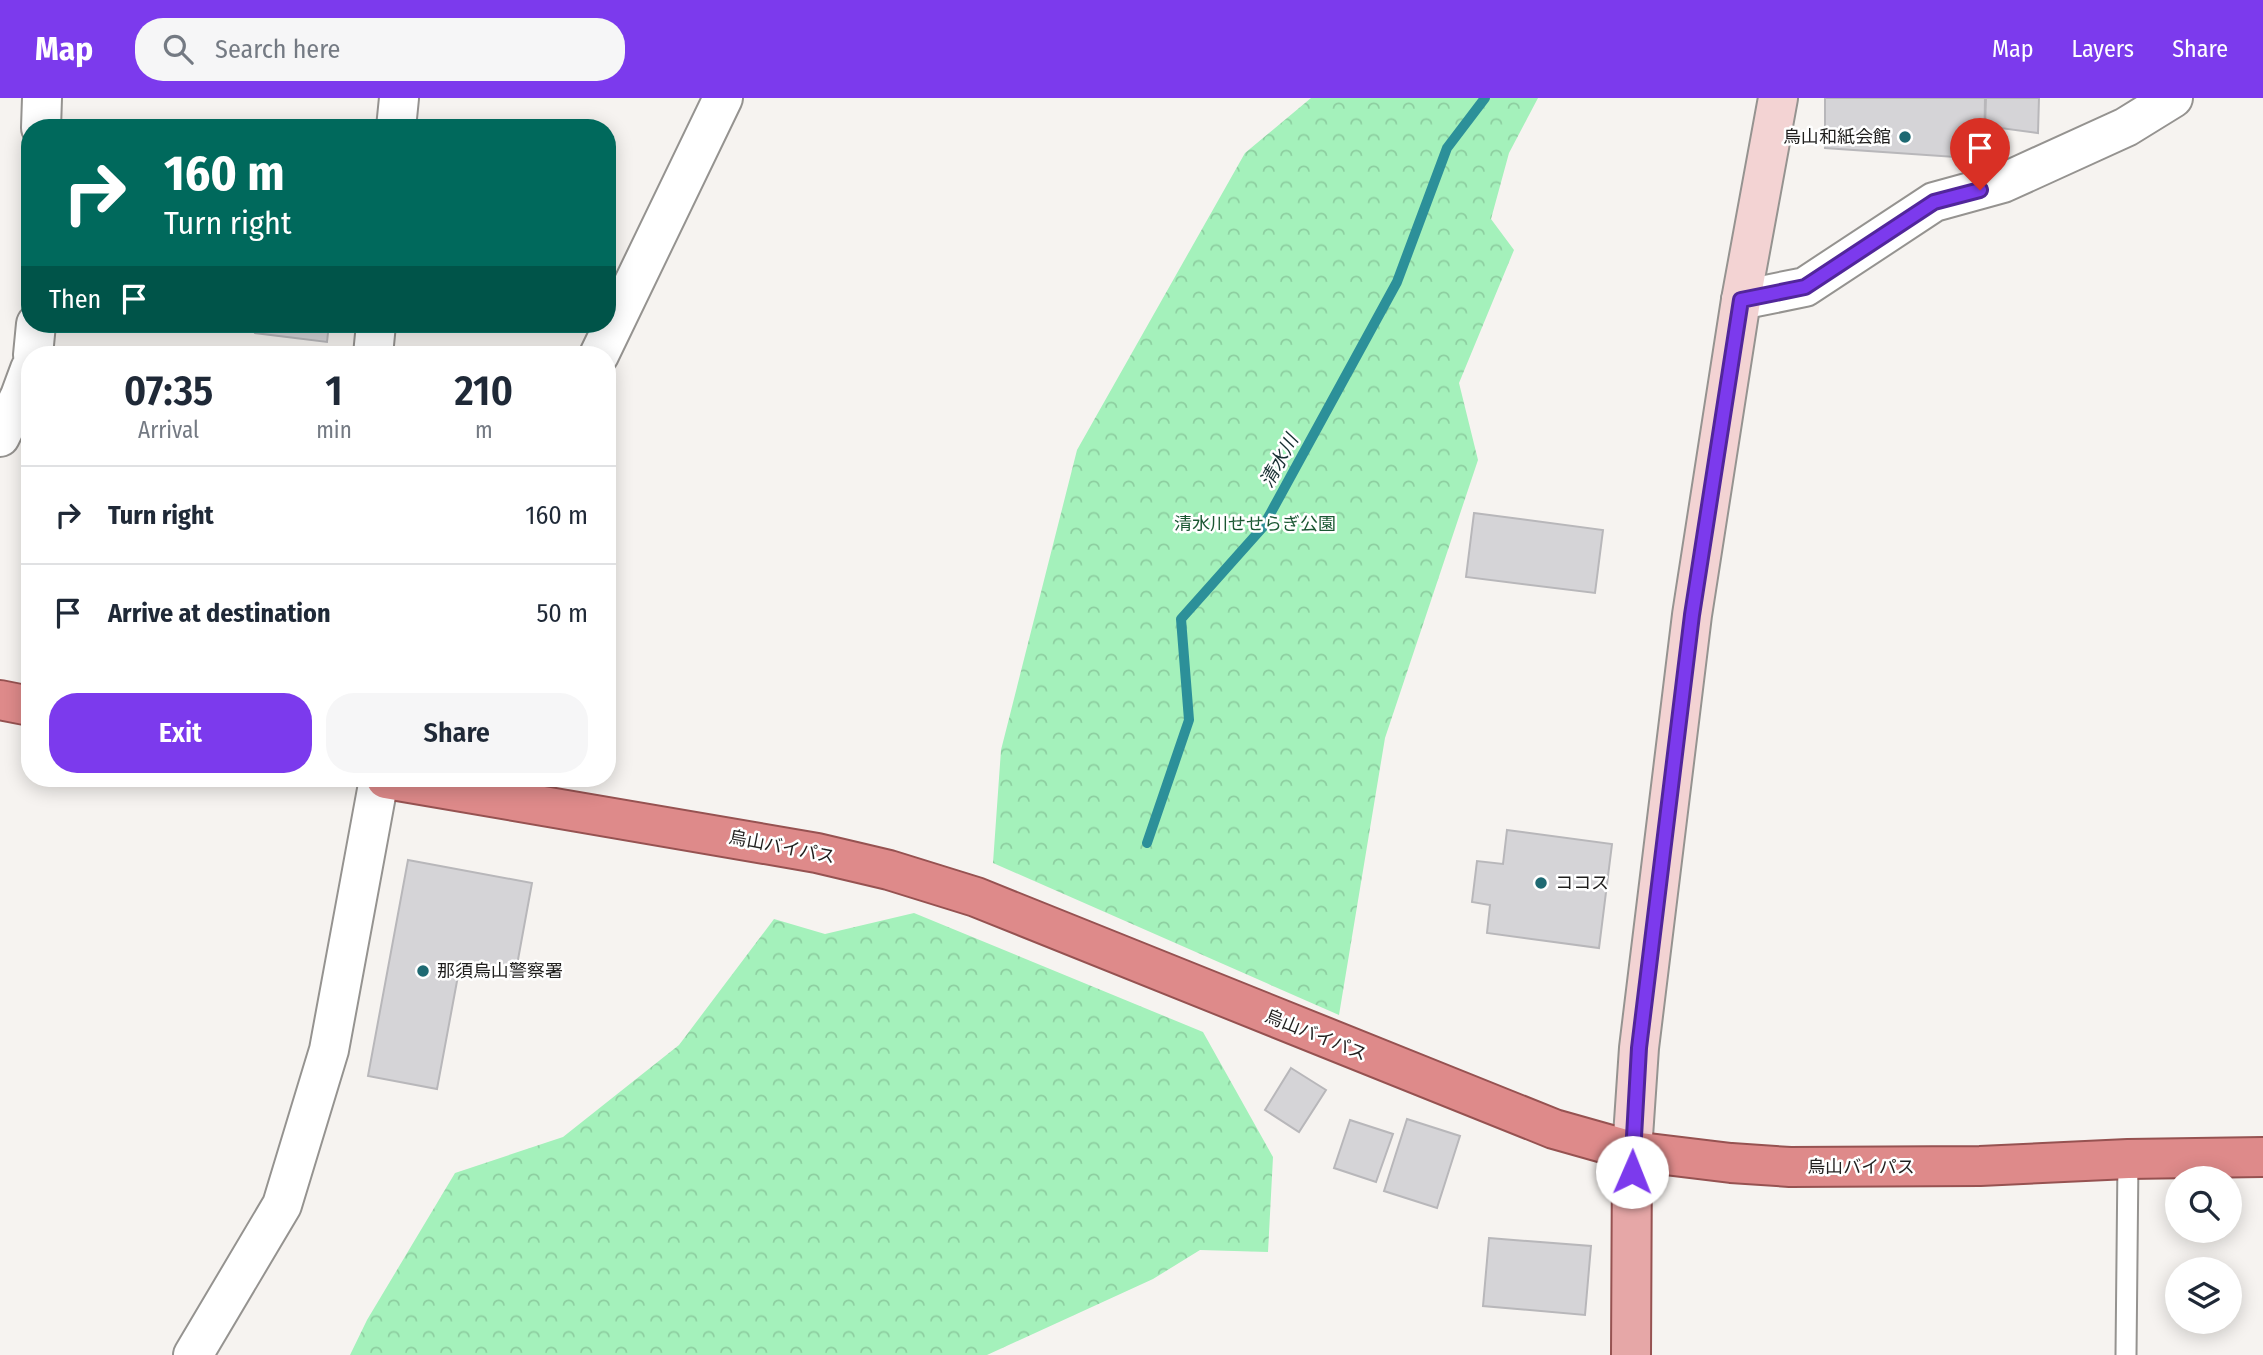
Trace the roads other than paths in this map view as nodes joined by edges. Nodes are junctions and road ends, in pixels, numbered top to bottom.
1 (42, 98) edge
2 (399, 98) edge
3 (723, 98) edge
4 (1778, 98) edge
5 (2174, 98) edge
6 (41, 119) edge
7 (397, 119) edge
8 (1741, 300) junction
9 (616, 320) edge
10 (21, 393) edge
11 (0, 438) edge
12 (0, 700) edge
13 (21, 704) edge
14 (378, 787) edge
15 (434, 787) edge
16 (1632, 1151) junction
17 (2263, 1157) edge
18 (2128, 1159) junction
19 (193, 1355) edge
20 (1631, 1355) edge
21 (2126, 1355) edge

1 - 6 street
2 - 7 street
3 - 9 street
4 - 8 main road
5 - 8 street
8 - 16 main road
10 - 11 street
12 - 13 highway
14 - 19 street
15 - 16 highway, 烏山バイパス
16 - 18 highway, 烏山バイパス
16 - 20 main road
17 - 18 highway, 烏山バイパス
18 - 21 lane

